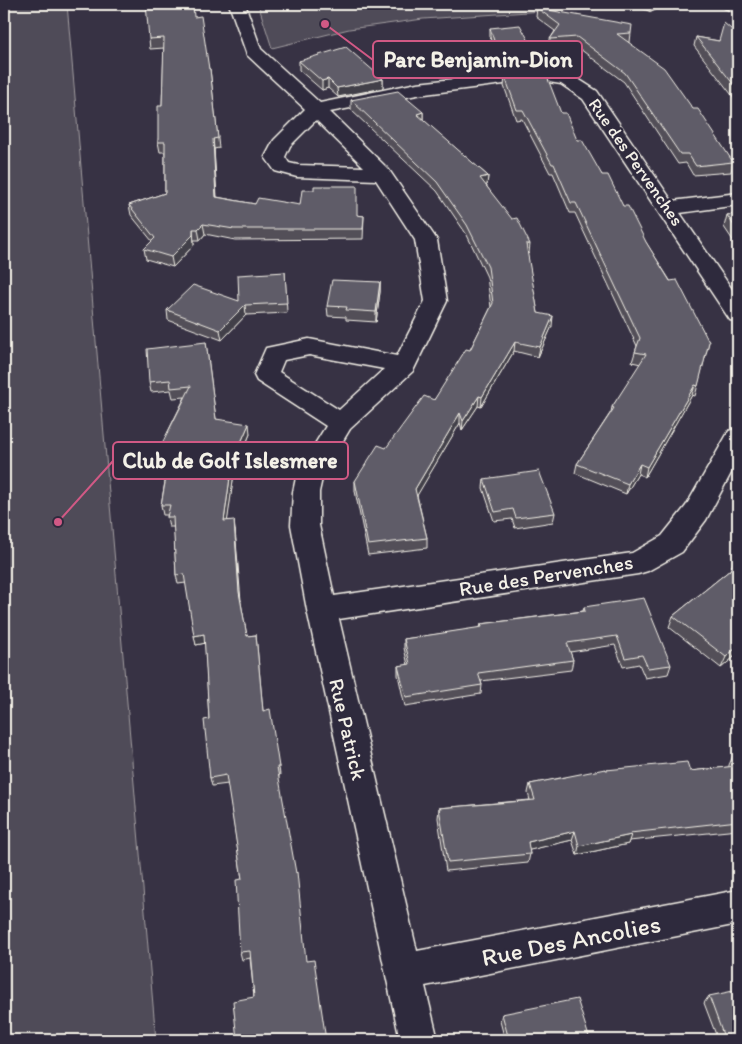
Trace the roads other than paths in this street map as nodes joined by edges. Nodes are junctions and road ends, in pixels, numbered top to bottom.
1 (237, 4) edge
2 (732, 4) edge
3 (738, 8) edge
4 (316, 109) junction
5 (382, 174) junction
6 (738, 199) edge
7 (668, 208) junction
8 (738, 314) edge
9 (404, 366) junction
10 (341, 423) junction
11 (738, 437) edge
12 (322, 610) junction
13 (738, 907) edge
14 (403, 972) junction
15 (419, 1040) edge

1 - 4 street, Rue Patrick
2 - 3 street
4 - 5 street, Rue Patrick
4 - 5 street
4 - 7 street, Rue des Pervenches
5 - 9 street, Rue Patrick
6 - 7 street
7 - 8 street, Rue des Pervenches
9 - 10 street, Rue Patrick
9 - 10 street
10 - 12 street, Rue Patrick
11 - 12 street, Rue des Pervenches
12 - 14 street, Rue Patrick
13 - 14 street, Rue Des Ancolies
14 - 15 street, Rue Patrick

